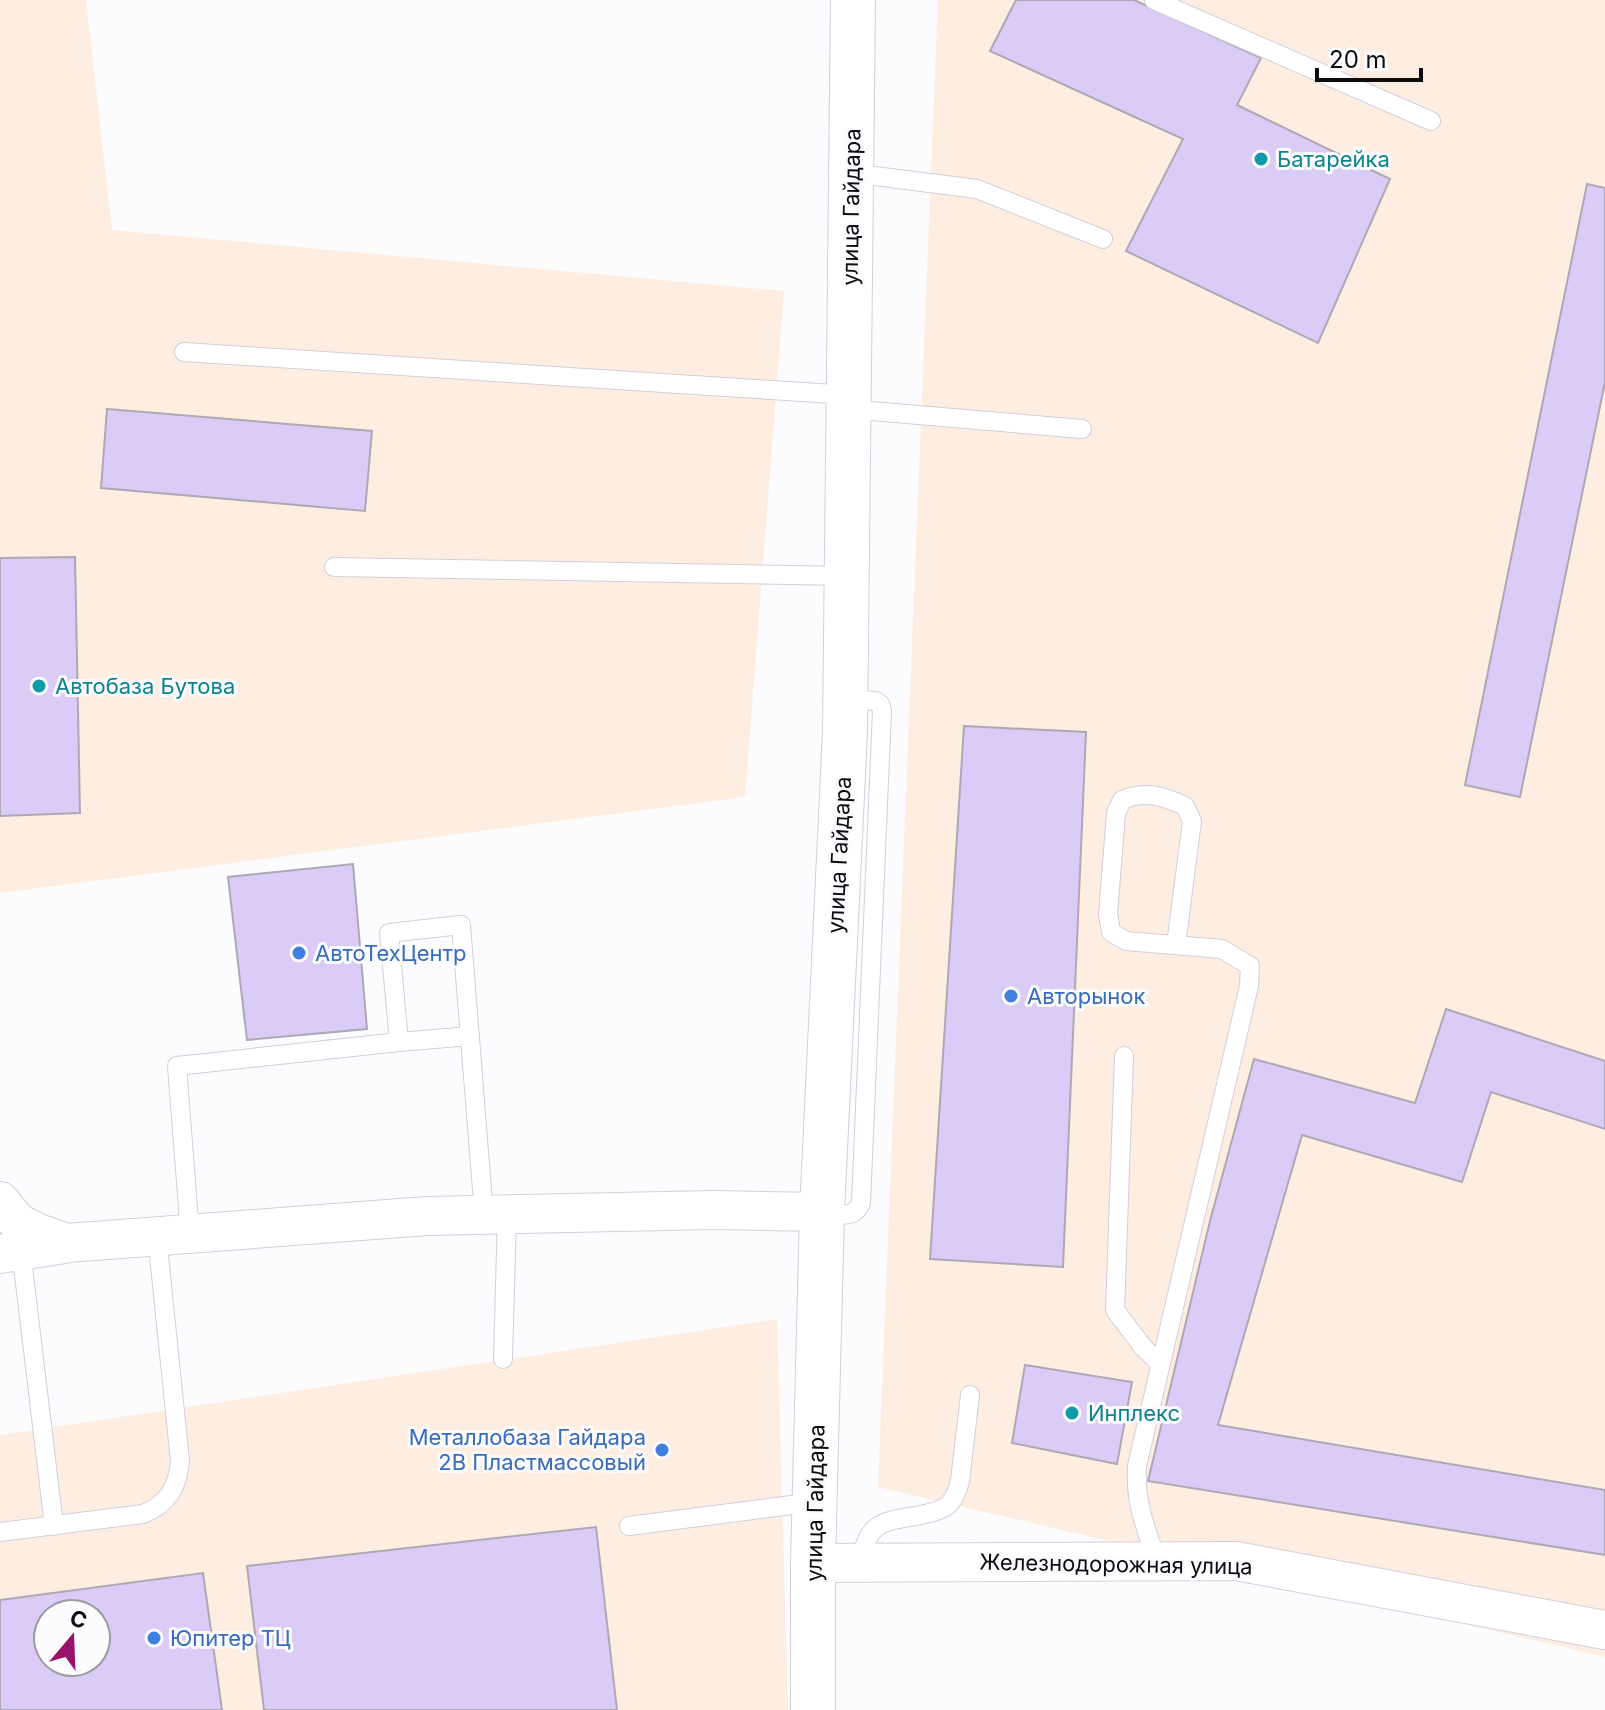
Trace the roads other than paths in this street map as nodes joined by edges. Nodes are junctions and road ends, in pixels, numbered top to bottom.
1 (853, 0) edge
2 (1154, 0) edge
3 (1431, 121) dead end
4 (851, 173) junction
5 (1103, 239) dead end
6 (184, 352) dead end
7 (849, 402) junction
8 (1082, 429) dead end
9 (334, 567) dead end
10 (847, 576) junction
11 (1176, 945) junction
12 (470, 1036) junction
13 (399, 1042) junction
14 (1124, 1056) dead end
15 (0, 1201) edge
16 (822, 1212) junction
17 (496, 1214) junction
18 (173, 1235) junction
19 (67, 1243) junction
20 (10, 1252) edge
21 (503, 1359) dead end
22 (1160, 1364) junction
23 (970, 1395) dead end
24 (815, 1502) junction
25 (54, 1526) junction
26 (629, 1526) dead end
27 (0, 1532) edge
28 (1157, 1561) junction
29 (813, 1563) junction
30 (861, 1563) junction
31 (1605, 1630) edge
32 (813, 1710) edge

1 - 4 main road, улица Гайдара
2 - 3 lane
4 - 5 lane
4 - 7 main road, улица Гайдара
6 - 7 lane
7 - 8 lane
7 - 10 main road, улица Гайдара
9 - 10 lane
10 - 16 main road, улица Гайдара
11 - 11 lane
11 - 22 lane
12 - 13 lane
12 - 13 lane
12 - 17 lane
13 - 18 lane
14 - 22 lane
15 - 19 street
16 - 17 street
16 - 24 main road, улица Гайдара
17 - 18 street
17 - 21 lane
18 - 19 street
18 - 25 lane
19 - 20 street
20 - 25 lane
22 - 28 lane
23 - 30 lane
24 - 26 lane
24 - 29 main road, улица Гайдара
25 - 27 lane
28 - 30 street, Железнодорожная улица
28 - 31 street, Железнодорожная улица
29 - 30 street, Железнодорожная улица
29 - 32 main road, улица Гайдара

